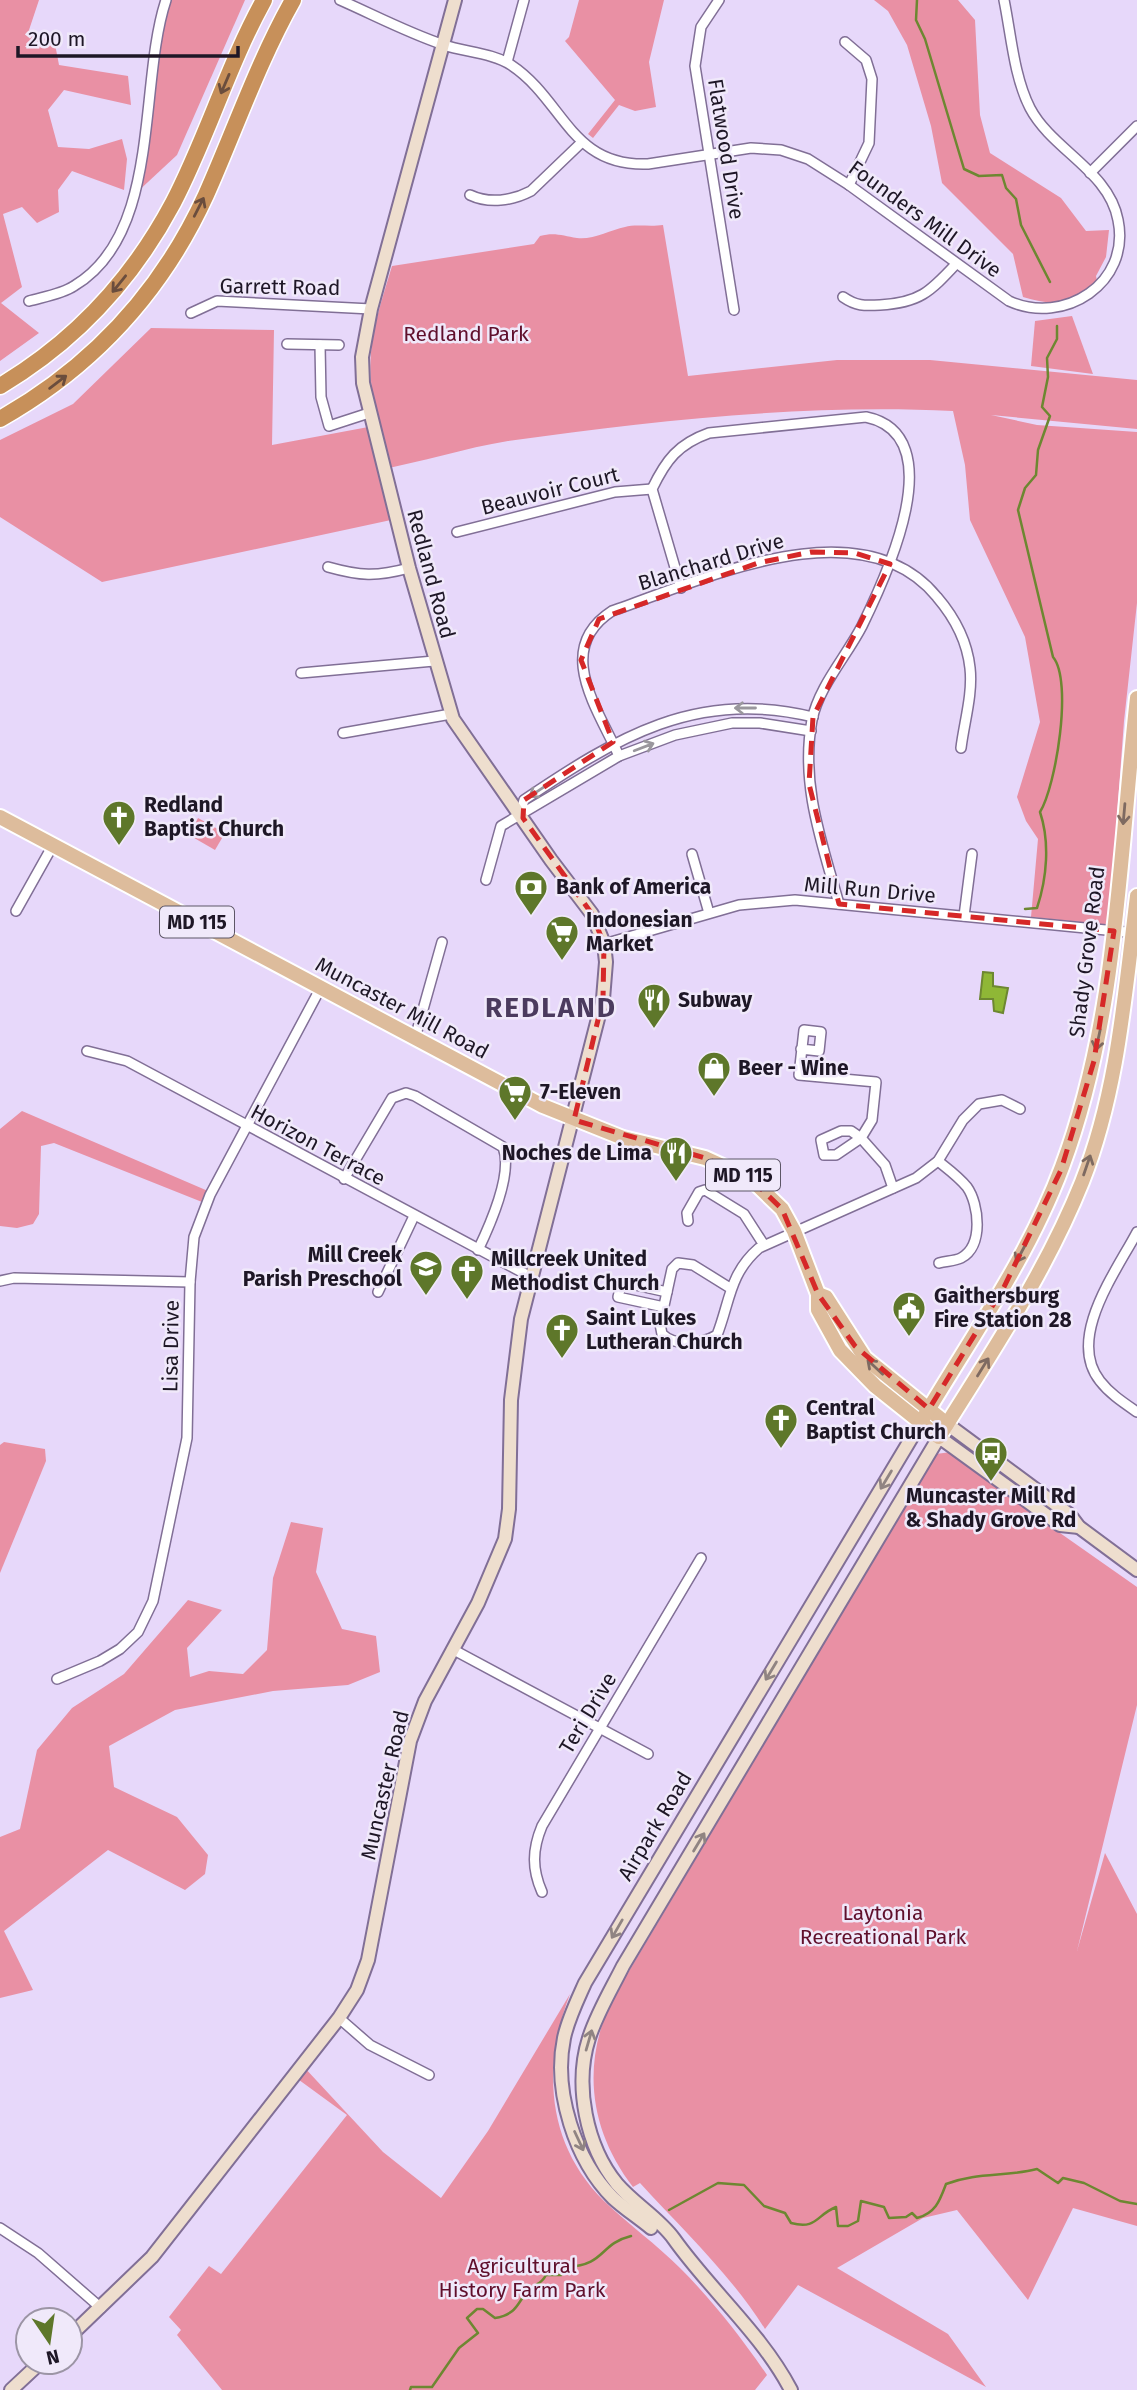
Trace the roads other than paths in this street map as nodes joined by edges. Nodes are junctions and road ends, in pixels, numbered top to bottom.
1 (166, 0) edge
2 (264, 0) edge
3 (293, 0) edge
4 (340, 0) edge
5 (455, 0) edge
6 (524, 0) edge
7 (719, 0) edge
8 (1005, 0) edge
9 (845, 42) dead end
10 (443, 45) junction
11 (507, 62) junction
12 (1137, 126) edge
13 (581, 142) junction
14 (709, 154) junction
15 (1090, 173) junction
16 (849, 185) junction
17 (470, 195) dead end
18 (956, 264) junction
19 (842, 297) dead end
20 (29, 301) dead end
21 (371, 309) junction
22 (734, 310) dead end
23 (191, 313) dead end
24 (287, 344) dead end
25 (320, 345) junction
26 (339, 345) dead end
27 (0, 386) edge
28 (369, 413) junction
29 (0, 419) edge
30 (652, 489) junction
31 (457, 532) dead end
32 (890, 564) junction
33 (328, 567) dead end
34 (409, 568) junction
35 (681, 588) junction
36 (434, 661) junction
37 (301, 673) dead end
38 (1137, 698) edge
39 (451, 714) junction
40 (813, 717) junction
41 (811, 731) junction
42 (342, 733) dead end
43 (613, 742) junction
44 (961, 748) dead end
45 (619, 756) junction
46 (520, 814) junction
47 (0, 817) edge
48 (53, 845) junction
49 (692, 854) dead end
50 (972, 854) dead end
51 (486, 880) dead end
52 (1137, 896) edge
53 (839, 904) junction
54 (16, 911) dead end
55 (709, 913) junction
56 (964, 916) junction
57 (1114, 931) junction
58 (1135, 933) edge
59 (442, 942) dead end
60 (604, 944) junction
61 (320, 989) junction
62 (415, 1038) junction
63 (801, 1049) dead end
64 (86, 1051) dead end
65 (1020, 1109) dead end
66 (573, 1120) junction
67 (247, 1126) junction
68 (938, 1161) junction
69 (344, 1179) junction
70 (893, 1188) junction
71 (414, 1216) junction
72 (688, 1221) dead end
73 (794, 1231) junction
74 (1137, 1231) edge
75 (764, 1245) junction
76 (478, 1250) junction
77 (939, 1263) dead end
78 (531, 1277) junction
79 (0, 1281) edge
80 (190, 1282) junction
81 (730, 1288) junction
82 (378, 1292) dead end
83 (667, 1292) junction
84 (664, 1307) junction
85 (1137, 1412) edge
86 (925, 1415) junction
87 (943, 1431) junction
88 (701, 1558) dead end
89 (1137, 1570) edge
90 (452, 1649) junction
91 (57, 1679) dead end
92 (600, 1726) junction
93 (648, 1754) dead end
94 (542, 1892) dead end
95 (339, 2018) junction
96 (429, 2075) dead end
97 (0, 2228) edge
98 (678, 2246) junction
99 (101, 2308) junction
100 (84, 2323) edge
101 (26, 2376) edge
102 (10, 2390) edge
103 (791, 2390) edge

1 - 20 street
2 -> 27 highway
29 -> 3 highway
4 - 10 street, Founders Mill Drive
5 - 10 street, Redland Road
6 - 11 street
7 - 14 street, Flatwood Drive
8 - 15 street, Founders Mill Drive
9 - 16 street
10 - 11 street, Founders Mill Drive
10 - 21 street, Redland Road
11 - 13 street, Founders Mill Drive
12 - 15 street
13 - 14 street, Founders Mill Drive
13 - 17 street
14 - 16 street, Founders Mill Drive
14 - 22 street, Flatwood Drive
15 - 18 street, Founders Mill Drive
16 - 18 street, Founders Mill Drive
18 - 19 street
21 - 23 street, Garrett Road
21 - 28 street, Redland Road
24 - 25 street
25 - 26 street
25 - 28 street
28 - 34 street, Redland Road
30 - 31 street, Beauvoir Court
30 - 32 street
30 - 35 street
32 - 35 street, Blanchard Drive
32 - 40 street
32 - 44 street, Blanchard Drive
33 - 34 street
34 - 36 street, Redland Road
35 - 43 street, Blanchard Drive
36 - 37 street
36 - 39 street, Redland Road
38 -> 57 main road, Shady Grove Road
39 - 42 street
39 - 46 street, Redland Road
40 - 41 street
40 -> 43 street
45 -> 41 street
41 - 53 street
43 - 45 street, Blanchard Drive
43 -> 46 street
45 - 46 street
46 - 51 street
46 - 60 street, Redland Road
47 - 48 main road, Muncaster Mill Road / MD 115
48 - 54 street
48 - 61 main road, Muncaster Mill Road / MD 115
49 - 55 street
50 - 56 street
52 - 58 main road, Shady Grove Road
53 - 55 street, Mill Run Drive
53 - 56 street, Mill Run Drive
55 - 60 street, Mill Run Drive
56 - 57 street, Mill Run Drive
57 - 58 street, Mill Run Drive
57 -> 86 main road, Shady Grove Road
87 -> 58 main road, Shady Grove Road
59 - 62 street
60 - 66 street, Redland Road
61 - 62 main road, Muncaster Mill Road / MD 115
61 - 67 street, Lisa Drive
62 - 66 main road, Muncaster Mill Road / MD 115
63 - 70 street
64 - 67 street, Horizon Terrace
65 - 68 street
66 - 73 main road, Muncaster Mill Road / MD 115
66 - 78 street, Muncaster Road
67 - 69 street, Horizon Terrace
67 - 80 street, Lisa Drive
68 - 70 street
68 - 77 street
69 - 71 street, Horizon Terrace
69 - 76 street
70 - 73 street
71 - 76 street, Horizon Terrace
71 - 82 street
72 - 75 street
73 - 75 street
73 - 86 main road, Muncaster Mill Road / MD 115
74 - 85 street
75 - 81 street
76 - 78 street, Horizon Terrace
78 - 90 street, Muncaster Road
79 - 80 street
80 - 91 street, Lisa Drive
81 - 83 street
81 - 84 street
83 - 84 street
83 - 84 street
86 - 87 main road, Muncaster Mill Road / MD 115
86 -> 98 street, Airpark Road
87 - 89 street, Muncaster Mill Road / MD 115
98 -> 87 street, Airpark Road
88 - 92 street, Teri Drive
90 - 92 street
90 - 95 street, Muncaster Road
92 - 93 street
92 - 94 street, Teri Drive
95 - 96 street
95 - 99 street, Muncaster Road
97 - 99 street
98 - 103 street, Airpark Road
99 - 100 street, Muncaster Road
101 - 102 street

